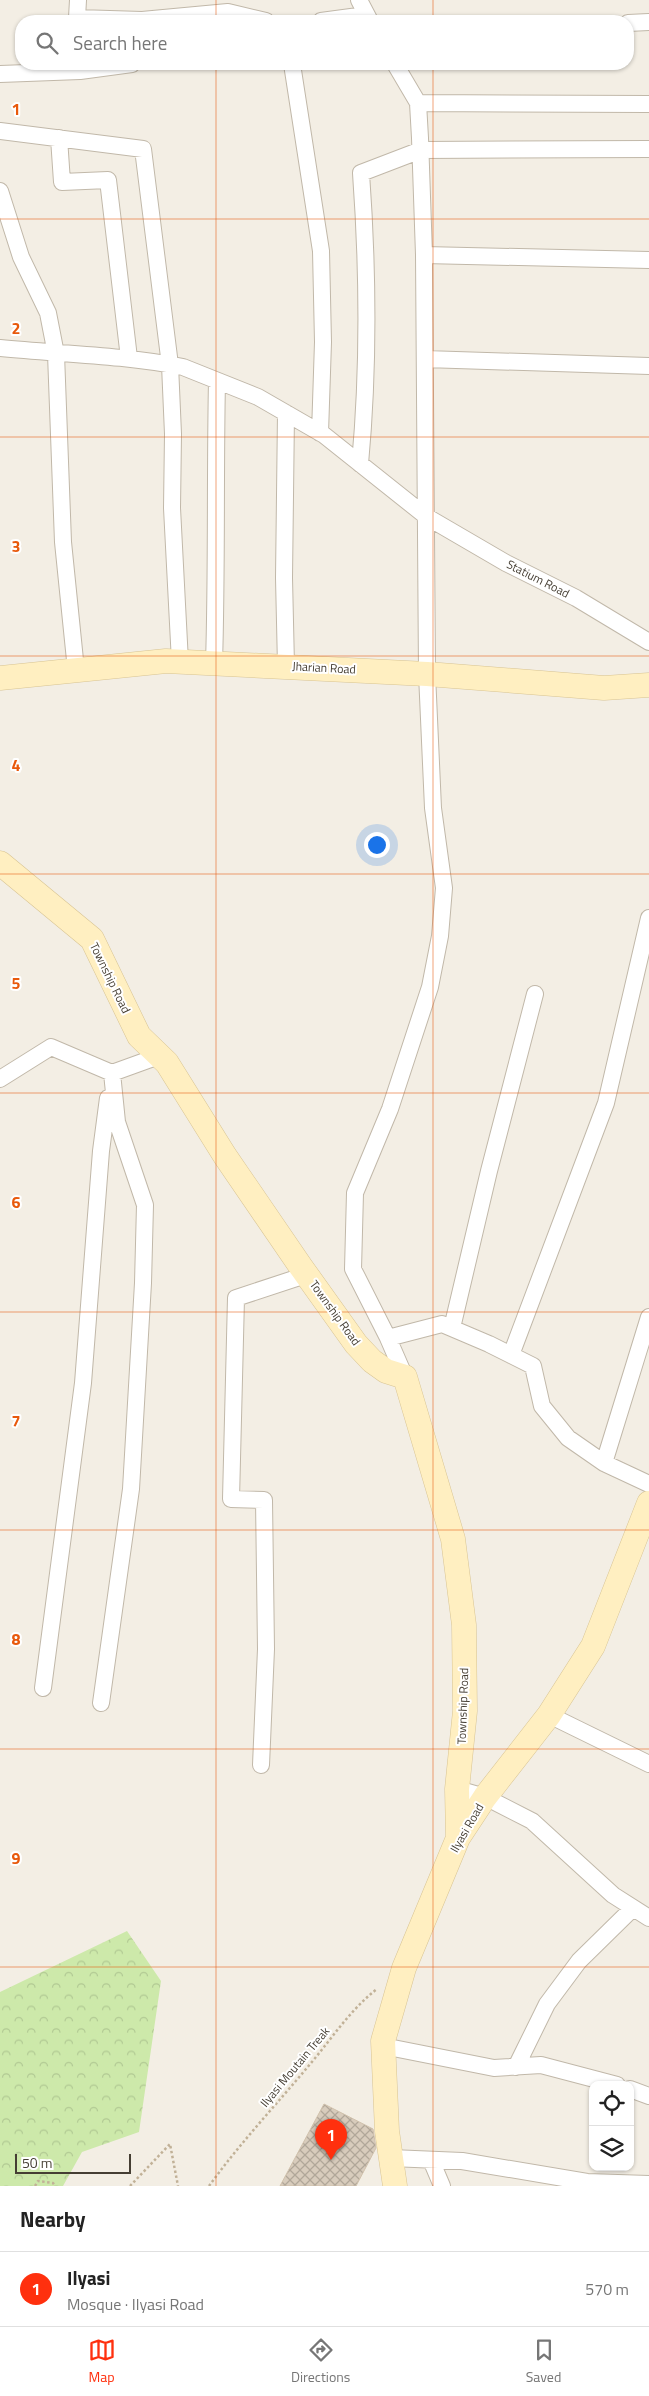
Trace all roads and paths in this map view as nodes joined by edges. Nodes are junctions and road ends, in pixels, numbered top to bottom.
1 (78, 0) edge
2 (359, 0) edge
3 (77, 15) edge
4 (201, 15) edge
5 (241, 15) edge
6 (366, 15) edge
7 (649, 22) edge
8 (634, 23) edge
9 (87, 70) edge
10 (293, 70) edge
11 (399, 70) edge
12 (0, 74) edge
13 (418, 103) junction
14 (649, 104) edge
15 (0, 131) edge
16 (59, 138) junction
17 (649, 149) edge
18 (421, 150) junction
19 (0, 191) edge
20 (424, 255) junction
21 (649, 260) edge
22 (0, 348) edge
23 (56, 354) junction
24 (129, 358) junction
25 (425, 359) junction
26 (170, 365) junction
27 (649, 366) edge
28 (217, 381) junction
29 (286, 413) junction
30 (320, 433) junction
31 (360, 464) junction
32 (427, 517) junction
33 (649, 642) edge
34 (180, 662) junction
35 (214, 663) junction
36 (286, 666) junction
37 (76, 670) junction
38 (427, 674) junction
39 (0, 678) edge
40 (649, 685) edge
41 (1, 866) edge
42 (649, 918) edge
43 (535, 994) dead end
44 (159, 1056) junction
45 (112, 1073) junction
46 (0, 1079) edge
47 (306, 1274) junction
48 (649, 1318) edge
49 (452, 1328) junction
50 (388, 1338) junction
51 (511, 1355) junction
52 (405, 1377) junction
53 (604, 1463) junction
54 (649, 1484) edge
55 (649, 1503) edge
56 (43, 1688) dead end
57 (101, 1703) dead end
58 (549, 1715) junction
59 (649, 1764) edge
60 (261, 1765) dead end
61 (457, 1789) junction
62 (485, 1797) junction
63 (458, 1838) junction
64 (633, 1908) junction
65 (649, 1918) edge
66 (381, 1986) dead end
67 (383, 2046) junction
68 (516, 2067) junction
69 (602, 2081) edge
70 (634, 2090) edge
71 (649, 2096) edge
72 (391, 2158) junction
73 (430, 2160) junction
74 (649, 2184) edge
75 (35, 2186) edge
76 (55, 2186) edge
77 (130, 2186) edge
78 (178, 2186) edge
79 (209, 2186) edge
80 (395, 2186) edge
81 (442, 2186) edge

1 - 3 street
2 - 6 street
4 - 5 street
7 - 8 street
9 - 12 street
10 - 30 street
11 - 13 street
13 - 14 street
13 - 18 street
15 - 16 street
16 - 24 street
16 - 26 street
17 - 18 street
18 - 20 street
18 - 31 street
19 - 23 street
20 - 21 street
20 - 25 street
22 - 23 street, Statium Road
23 - 24 street, Statium Road
23 - 37 street
24 - 26 street, Statium Road
25 - 27 street
25 - 32 street
26 - 28 street, Statium Road
26 - 34 street
28 - 29 street, Statium Road
28 - 35 street
29 - 30 street, Statium Road
29 - 36 street
30 - 31 street, Statium Road
31 - 32 street, Statium Road
32 - 33 street, Statium Road
32 - 38 street
34 - 35 street, Jharian Road
34 - 37 street, Jharian Road
35 - 36 street, Jharian Road
36 - 38 street, Jharian Road
37 - 39 street, Jharian Road
38 - 40 street, Jharian Road
38 - 50 street
41 - 44 street, Township Road
42 - 51 street
43 - 49 street
44 - 45 street
44 - 47 street, Township Road
45 - 46 street
45 - 56 street
45 - 57 street
47 - 52 street, Township Road
47 - 60 street
48 - 53 street
49 - 50 street
49 - 51 street
50 - 52 street
51 - 53 street
52 - 61 street, Township Road
53 - 54 street
55 - 58 street, Ilyasi Road
58 - 59 street
58 - 62 street, Ilyasi Road
61 - 62 street
61 - 63 street, Township Road
62 - 63 street, Ilyasi Road
62 - 64 street
63 - 67 street, Ilyasi Road
64 - 65 street
64 - 68 street
66 - 79 path, Ilyasi Moutain Treak
67 - 68 street
67 - 72 street, Ilyasi Road
68 - 69 street
70 - 71 street
72 - 73 street
72 - 80 street, Ilyasi Road
73 - 74 street
73 - 81 street
75 - 76 path
77 - 78 path

